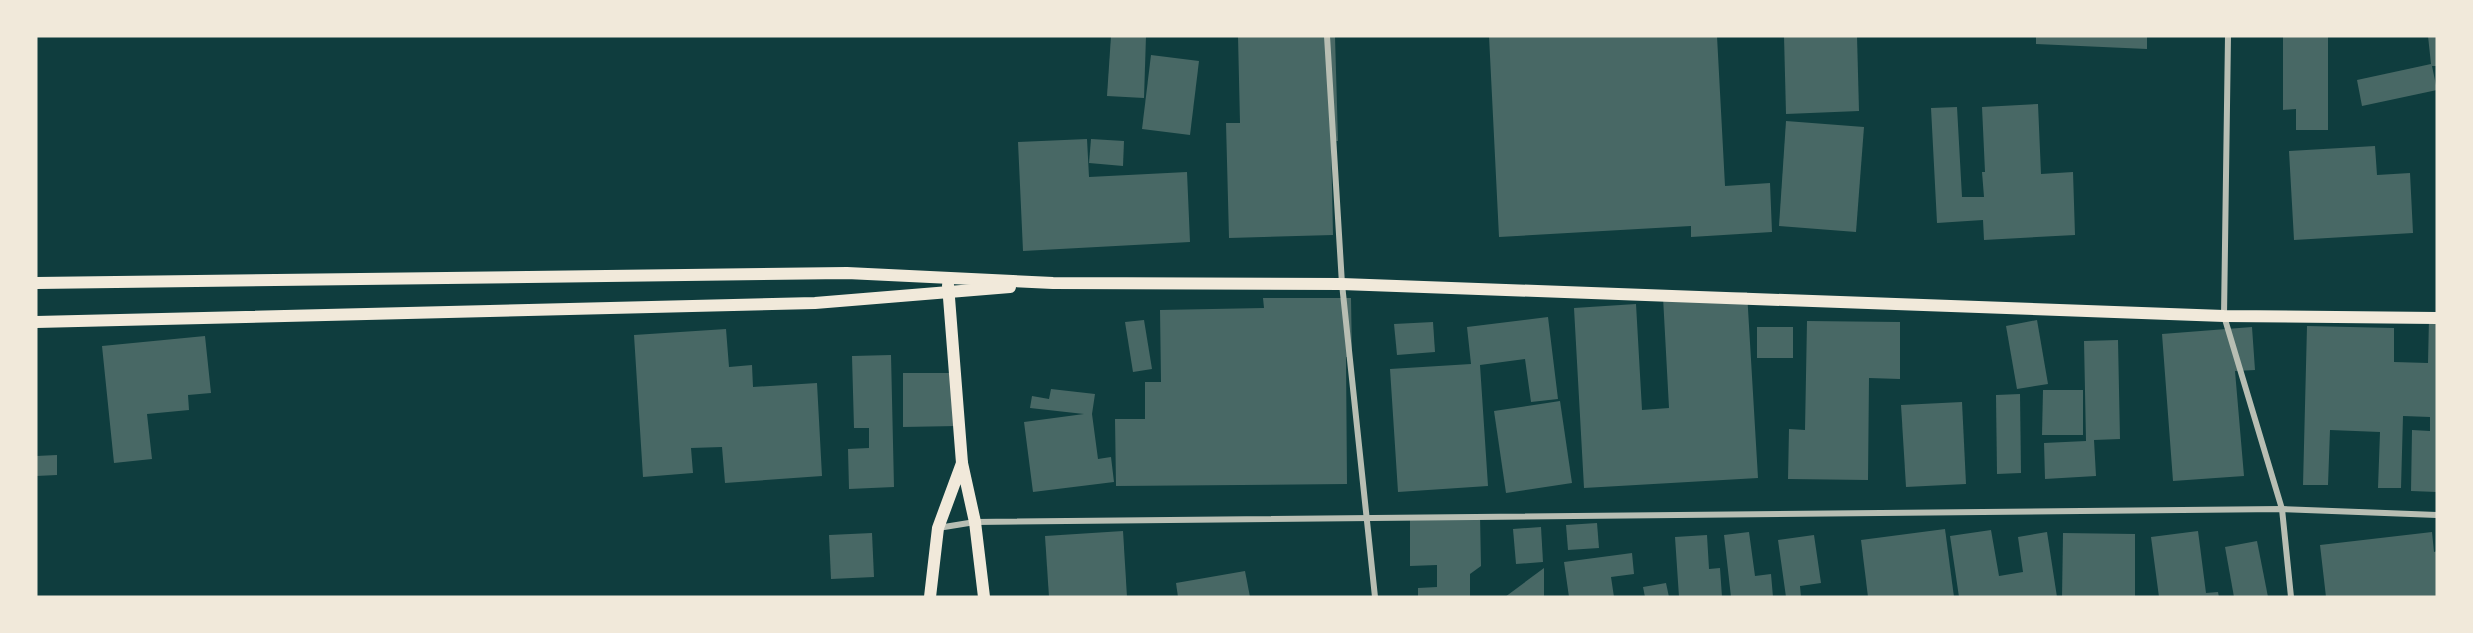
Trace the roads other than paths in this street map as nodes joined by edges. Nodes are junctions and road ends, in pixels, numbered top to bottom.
1 (1327, 36) edge
2 (2228, 36) edge
3 (947, 278) junction
4 (36, 283) edge
5 (1053, 283) junction
6 (1342, 284) junction
7 (950, 293) junction
8 (2224, 316) junction
9 (2437, 318) edge
10 (36, 322) edge
11 (962, 463) junction
12 (2282, 508) junction
13 (2437, 515) edge
14 (1365, 517) junction
15 (975, 522) junction
16 (938, 528) junction
17 (930, 597) edge
18 (984, 597) edge
19 (1375, 597) edge
20 (2291, 597) edge

1 - 6 street
2 - 8 street
3 - 4 main road
3 - 5 main road
3 - 7 main road
5 - 6 main road
5 - 7 main road
6 - 8 main road
6 - 14 street
7 - 10 main road
7 - 11 main road
8 - 9 main road
8 - 12 street
11 - 15 main road
11 - 16 main road
12 - 13 street
12 - 14 street
12 - 20 street
14 - 15 street
14 - 19 street
15 - 16 street
15 - 18 main road
16 - 17 main road

